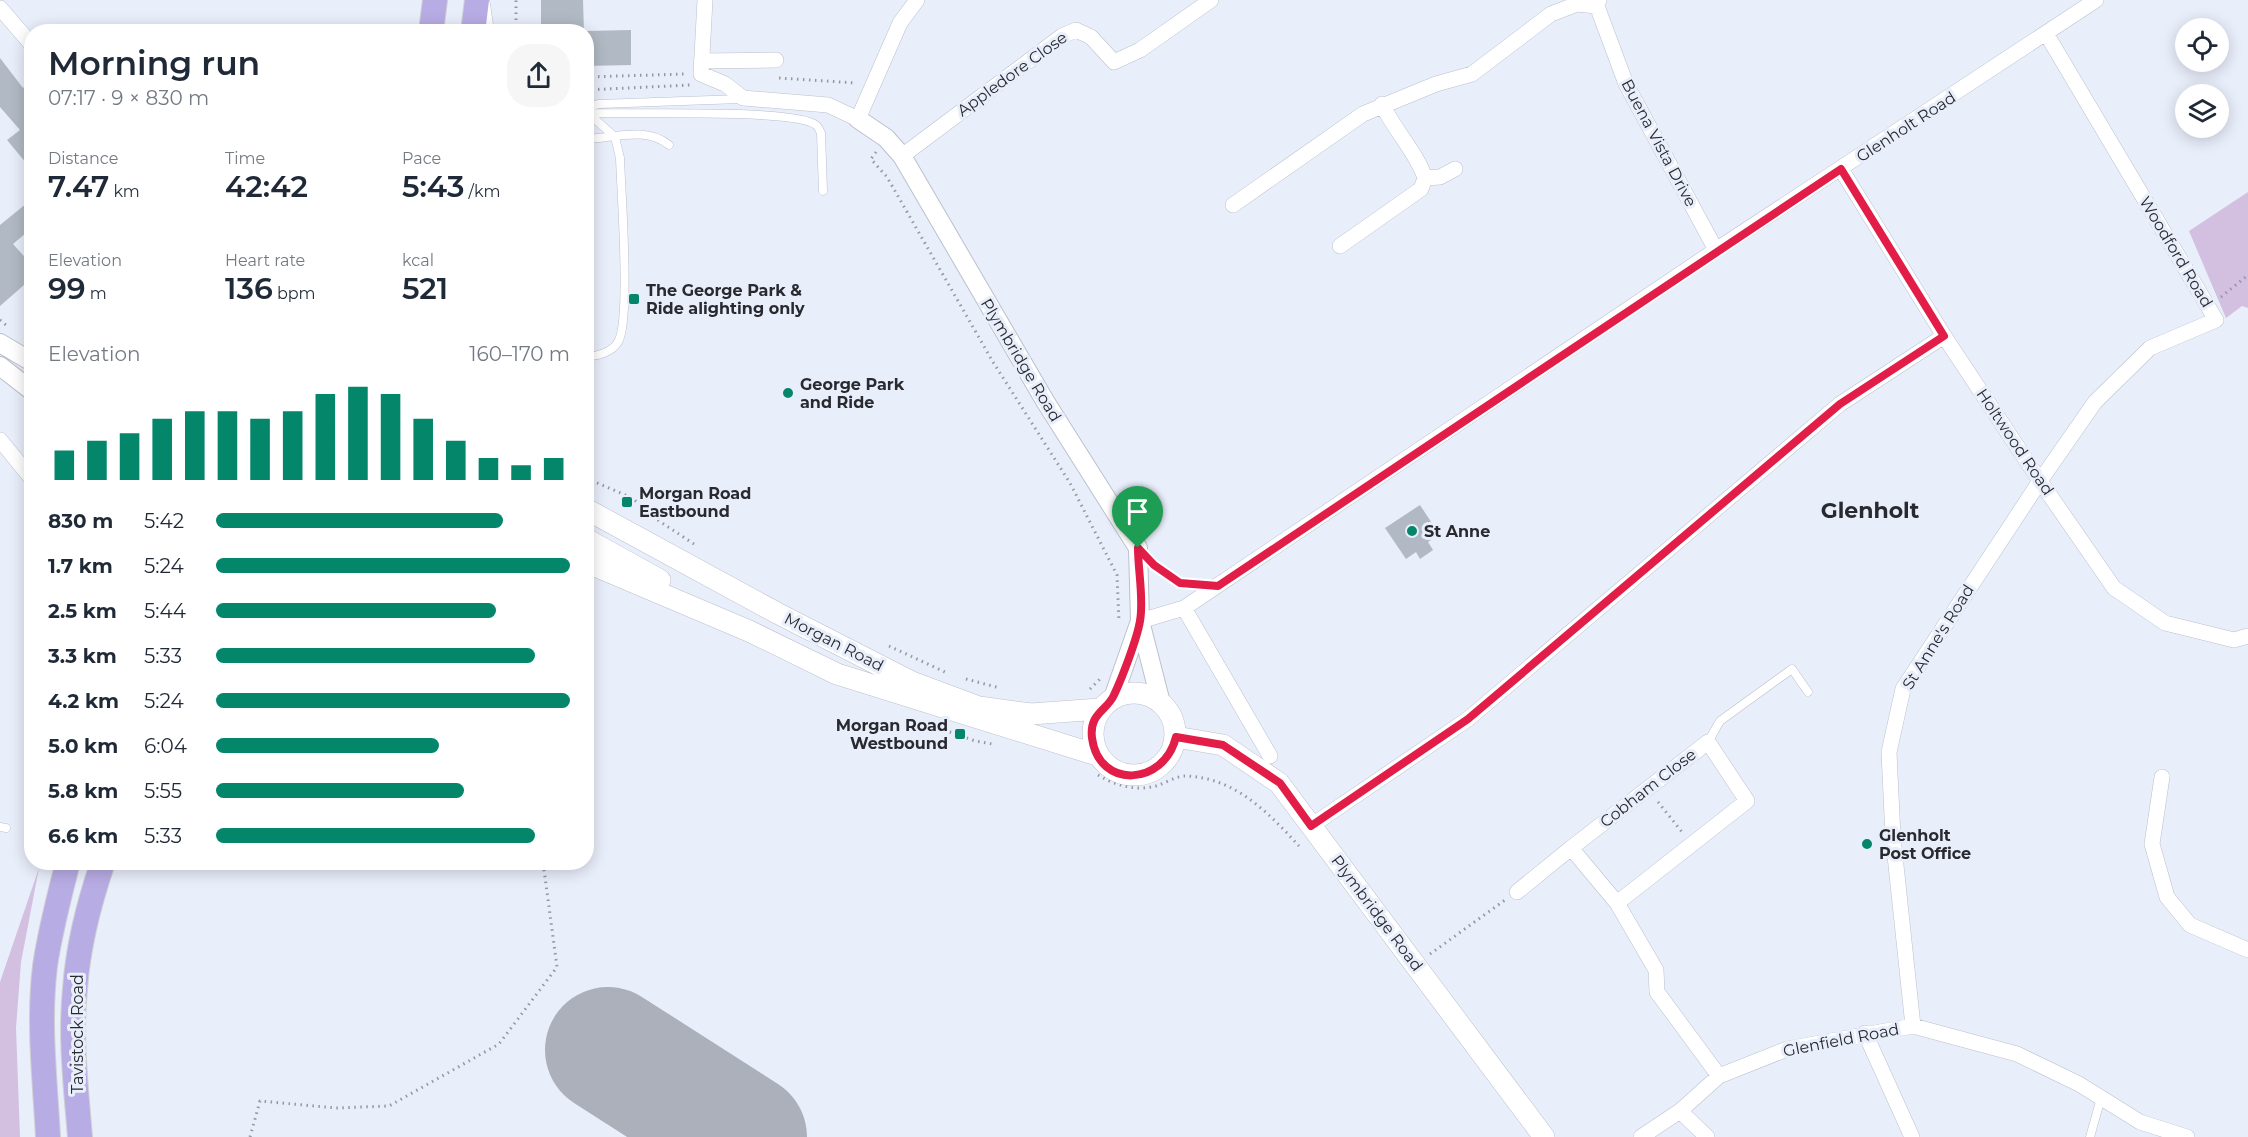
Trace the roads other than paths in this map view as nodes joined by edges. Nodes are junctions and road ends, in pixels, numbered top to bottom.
1 (435, 0) edge
2 (477, 0) edge
3 (486, 0) edge
4 (705, 0) edge
5 (917, 0) edge
6 (1211, 0) edge
7 (2096, 0) edge
8 (1598, 3) edge
9 (0, 8) edge
10 (432, 24) edge
11 (474, 24) edge
12 (489, 24) edge
13 (2047, 35) junction
14 (24, 36) edge
15 (776, 60) dead end
16 (701, 67) junction
17 (743, 98) junction
18 (1382, 104) junction
19 (594, 107) edge
20 (594, 111) edge
21 (594, 118) edge
22 (858, 119) junction
23 (615, 137) junction
24 (594, 139) edge
25 (669, 145) dead end
26 (902, 156) junction
27 (1841, 169) junction
28 (1455, 170) dead end
29 (1425, 178) junction
30 (823, 191) dead end
31 (1233, 205) dead end
32 (1340, 246) dead end
33 (1716, 250) junction
34 (1944, 336) junction
35 (0, 343) edge
36 (594, 355) edge
37 (24, 357) edge
38 (0, 366) edge
39 (24, 385) edge
40 (0, 440) edge
41 (24, 469) edge
42 (2040, 481) junction
43 (594, 513) edge
44 (594, 544) edge
45 (594, 565) edge
46 (1184, 608) junction
47 (1140, 621) junction
48 (749, 632) junction
49 (2248, 636) edge
50 (1808, 692) dead end
51 (1161, 702) junction
52 (1107, 703) junction
53 (1176, 737) junction
54 (1708, 742) junction
55 (1097, 754) junction
56 (1270, 756) dead end
57 (2162, 777) dead end
58 (1311, 826) junction
59 (1571, 848) junction
60 (66, 870) edge
61 (100, 870) edge
62 (1517, 892) road end
63 (1617, 903) junction
64 (2248, 950) edge
65 (1913, 1026) junction
66 (1865, 1033) junction
67 (1719, 1076) junction
68 (2101, 1098) junction
69 (1680, 1111) junction
70 (48, 1137) edge
71 (80, 1137) edge
72 (1544, 1137) edge
73 (1641, 1137) edge
74 (1707, 1137) edge
75 (1912, 1137) edge
76 (2090, 1137) edge
77 (2187, 1137) edge

1 - 10 highway
2 - 11 highway
3 - 12 lane
4 - 16 street
5 - 22 street
6 - 26 street, Appledore Close
7 - 13 street, Glenholt Road
8 - 18 street
8 - 33 street, Buena Vista Drive
9 - 14 street
13 - 27 street, Glenholt Road
13 - 42 street, Woodford Road
15 - 16 street
16 - 17 street
17 - 19 lane
17 - 22 street
18 - 29 street
18 - 31 street
20 - 30 lane
21 - 23 lane
22 - 26 street, Plymbridge Road
23 - 24 lane
23 - 25 lane
23 - 36 lane
26 - 47 street, Plymbridge Road
27 - 33 street, Glenholt Road
27 - 34 street, Holtwood Road
28 - 29 street
29 - 32 street
33 - 46 street, Glenholt Road
34 - 42 street, Holtwood Road
34 - 58 street
35 - 37 street
38 - 39 street
40 - 41 street
42 - 49 street, Holtwood Road
42 - 65 street, St Anne's Road
43 - 52 main road, Morgan Road
44 - 48 main road, Morgan Road
45 - 48 main road, Morgan Road
46 - 47 street, Glenholt Road
46 - 56 street
47 - 51 street
47 - 52 street
48 - 55 main road, Morgan Road
50 - 54 lane
51 - 52 main road
51 - 53 main road
52 - 55 main road
53 - 55 main road
53 - 58 main road, Plymbridge Road
54 - 59 street, Cobham Close
54 - 63 street, Cobham Close
57 - 64 street
58 - 72 main road, Plymbridge Road
59 - 62 street, Cobham Close
59 - 63 street
60 - 70 highway, Tavistock Road
61 - 71 highway, Tavistock Road
63 - 67 street
65 - 66 street, Glenfield Road
65 - 68 street, Glenfield Road
66 - 67 street, Glenfield Road
66 - 75 street
67 - 69 street, Glenfield Road
68 - 76 lane
68 - 77 street, Glenfield Road
69 - 73 street, Glenfield Road
69 - 74 street

